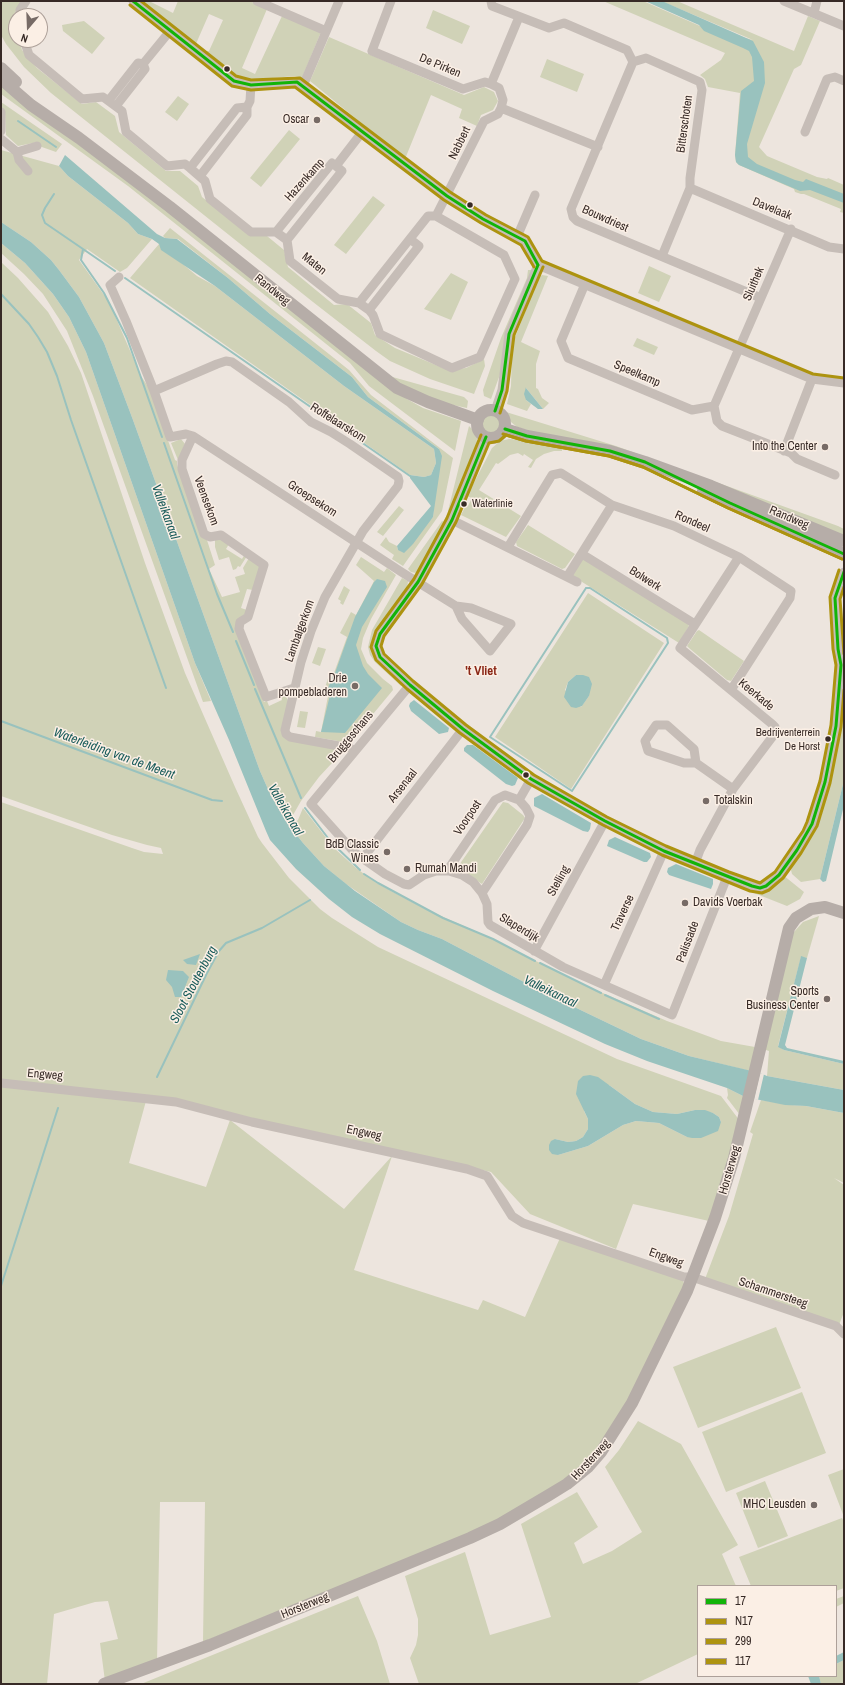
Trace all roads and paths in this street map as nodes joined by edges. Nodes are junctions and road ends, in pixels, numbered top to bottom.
1 (133, 1) edge
2 (257, 1) edge
3 (338, 1) edge
4 (391, 1) edge
5 (491, 1) edge
6 (784, 1) edge
7 (817, 1) edge
8 (814, 13) junction
9 (519, 16) junction
10 (844, 26) edge
11 (170, 31) junction
12 (326, 31) junction
13 (27, 48) edge
14 (633, 62) junction
15 (144, 64) junction
16 (1, 68) edge
17 (1, 79) edge
18 (844, 81) edge
19 (491, 84) junction
20 (251, 86) junction
21 (303, 86) junction
22 (108, 100) junction
23 (116, 106) junction
24 (247, 107) junction
25 (501, 108) junction
26 (1, 112) edge
27 (1, 131) edge
28 (363, 131) junction
29 (805, 132) dead end
30 (79, 138) junction
31 (1, 140) edge
32 (37, 146) dead end
33 (598, 147) junction
34 (17, 152) junction
35 (336, 166) junction
36 (190, 168) junction
37 (28, 170) dead end
38 (200, 176) junction
39 (690, 188) junction
40 (535, 194) dead end
41 (447, 196) junction
42 (436, 216) junction
43 (790, 229) junction
44 (276, 232) junction
45 (517, 237) junction
46 (410, 239) junction
47 (287, 240) junction
48 (844, 249) edge
49 (662, 256) junction
50 (538, 265) junction
51 (119, 277) dead end
52 (585, 284) junction
53 (761, 298) junction
54 (359, 303) junction
55 (369, 310) junction
56 (740, 349) junction
57 (812, 379) junction
58 (844, 383) edge
59 (154, 391) junction
60 (714, 406) junction
61 (496, 411) junction
62 (478, 420) junction
63 (505, 429) junction
64 (193, 436) junction
65 (486, 437) junction
66 (784, 451) junction
67 (645, 462) junction
68 (835, 475) dead end
69 (612, 505) junction
70 (452, 520) junction
71 (844, 541) edge
72 (356, 542) junction
73 (508, 547) junction
74 (582, 554) junction
75 (844, 554) edge
76 (739, 557) junction
77 (844, 572) edge
78 (567, 576) junction
79 (418, 582) junction
80 (577, 582) dead end
81 (456, 606) junction
82 (695, 624) junction
83 (410, 685) junction
84 (294, 688) junction
85 (731, 690) junction
86 (463, 729) junction
87 (355, 751) junction
88 (696, 762) junction
89 (531, 779) junction
90 (733, 789) junction
91 (518, 800) junction
92 (311, 804) joint
93 (605, 821) junction
94 (664, 851) junction
95 (363, 858) junction
96 (695, 864) junction
97 (447, 871) junction
98 (727, 878) junction
99 (482, 893) junction
100 (840, 912) edge
101 (534, 951) junction
102 (604, 985) junction
103 (672, 1015) joint
104 (1, 1083) edge
105 (692, 1277) junction
106 (844, 1334) edge
107 (104, 1684) edge

1 - 11 street
2 - 12 street
3 - 12 street
4 - 19 street, De Pirken
5 - 9 street
6 - 8 street
7 - 8 street
8 - 10 street
9 - 14 street
9 - 19 street
11 - 15 street
11 - 20 street
12 - 21 street
13 - 22 street
14 - 33 street, Bouwdriest
14 - 39 street, Bitterschoten
15 - 22 street
15 - 23 street
16 - 30 main road, Randweg
17 - 30 main road, Randweg
18 - 29 street
19 - 25 street
20 - 21 street
20 - 24 street
21 - 28 street
22 - 23 street
23 - 36 street
24 - 36 street
24 - 38 street
25 - 33 street
25 - 41 street, Nabbert
26 - 27 street
28 - 35 street
28 - 41 street
30 - 62 main road, Randweg
31 - 34 street
32 - 34 street
33 - 49 street, Bouwdriest
34 - 37 street
35 - 44 street, Hazenkamp
35 - 47 street, Hazenkamp
36 - 38 street
38 - 44 street
39 - 43 street, Davelaak
39 - 49 street, Bitterschoten
40 - 45 street
41 - 42 street, Nabbert
41 - 45 street
42 - 46 street
42 - 55 street, Maten
43 - 48 street, Davelaak
43 - 53 street, Sluithek
44 - 47 street
45 - 50 street
46 - 54 street
46 - 55 street
47 - 54 street, Maten
49 - 53 street, Bouwdriest
50 - 52 street
50 - 61 street
51 - 59 street
52 - 56 street
52 - 60 street, Speelkamp
53 - 56 street, Sluithek
54 - 55 street, Maten
56 - 57 street
56 - 60 street
57 - 58 street
57 - 66 street
59 - 64 street
59 - 72 street, Roffelaarskom
60 - 66 street
61 - 62 main road
61 - 63 main road
62 - 65 main road
63 - 65 main road
63 - 67 main road, Randweg
64 - 72 street, Groepsekom
64 - 84 street, Veensekom
65 - 70 street
66 - 68 street
67 - 71 main road, Randweg
67 - 75 main road, Randweg
69 - 73 street, Rondeel
69 - 74 street
69 - 76 street, Rondeel
70 - 73 street
70 - 79 street
72 - 79 street, Groepsekom
72 - 84 street, Lambalgerkom
73 - 78 street
74 - 78 street
74 - 82 street, Bolwerk
76 - 82 street, Keerkade
76 - 85 street, Rondeel
77 - 98 street
78 - 80 street
79 - 81 street, Groepsekom
79 - 83 street
81 - 81 street
82 - 85 street, Keerkade
83 - 86 street
83 - 87 street, Bruggeschans
84 - 87 street, Lambalgerkom
85 - 90 street, Keerkade
86 - 89 street
86 - 95 street, Arsenaal
87 - 92 street, Bruggeschans
88 - 88 street
88 - 90 street
89 - 91 street
89 - 93 street
90 - 96 street, Keerkade
91 - 97 street, Voorpost
91 - 99 street
92 - 95 street, Slaperdijk
93 - 94 street
93 - 101 street, Stelling
94 - 96 street
94 - 102 street, Traverse
95 - 97 street, Slaperdijk
96 - 98 street
97 - 99 street, Slaperdijk
98 - 103 street, Palissade
99 - 101 street, Slaperdijk
100 - 105 main road, Horsterweg
101 - 102 street, Slaperdijk
102 - 103 street, Slaperdijk
104 - 105 street, Engweg
105 - 106 street, Schammersteeg
105 - 107 main road, Horsterweg

